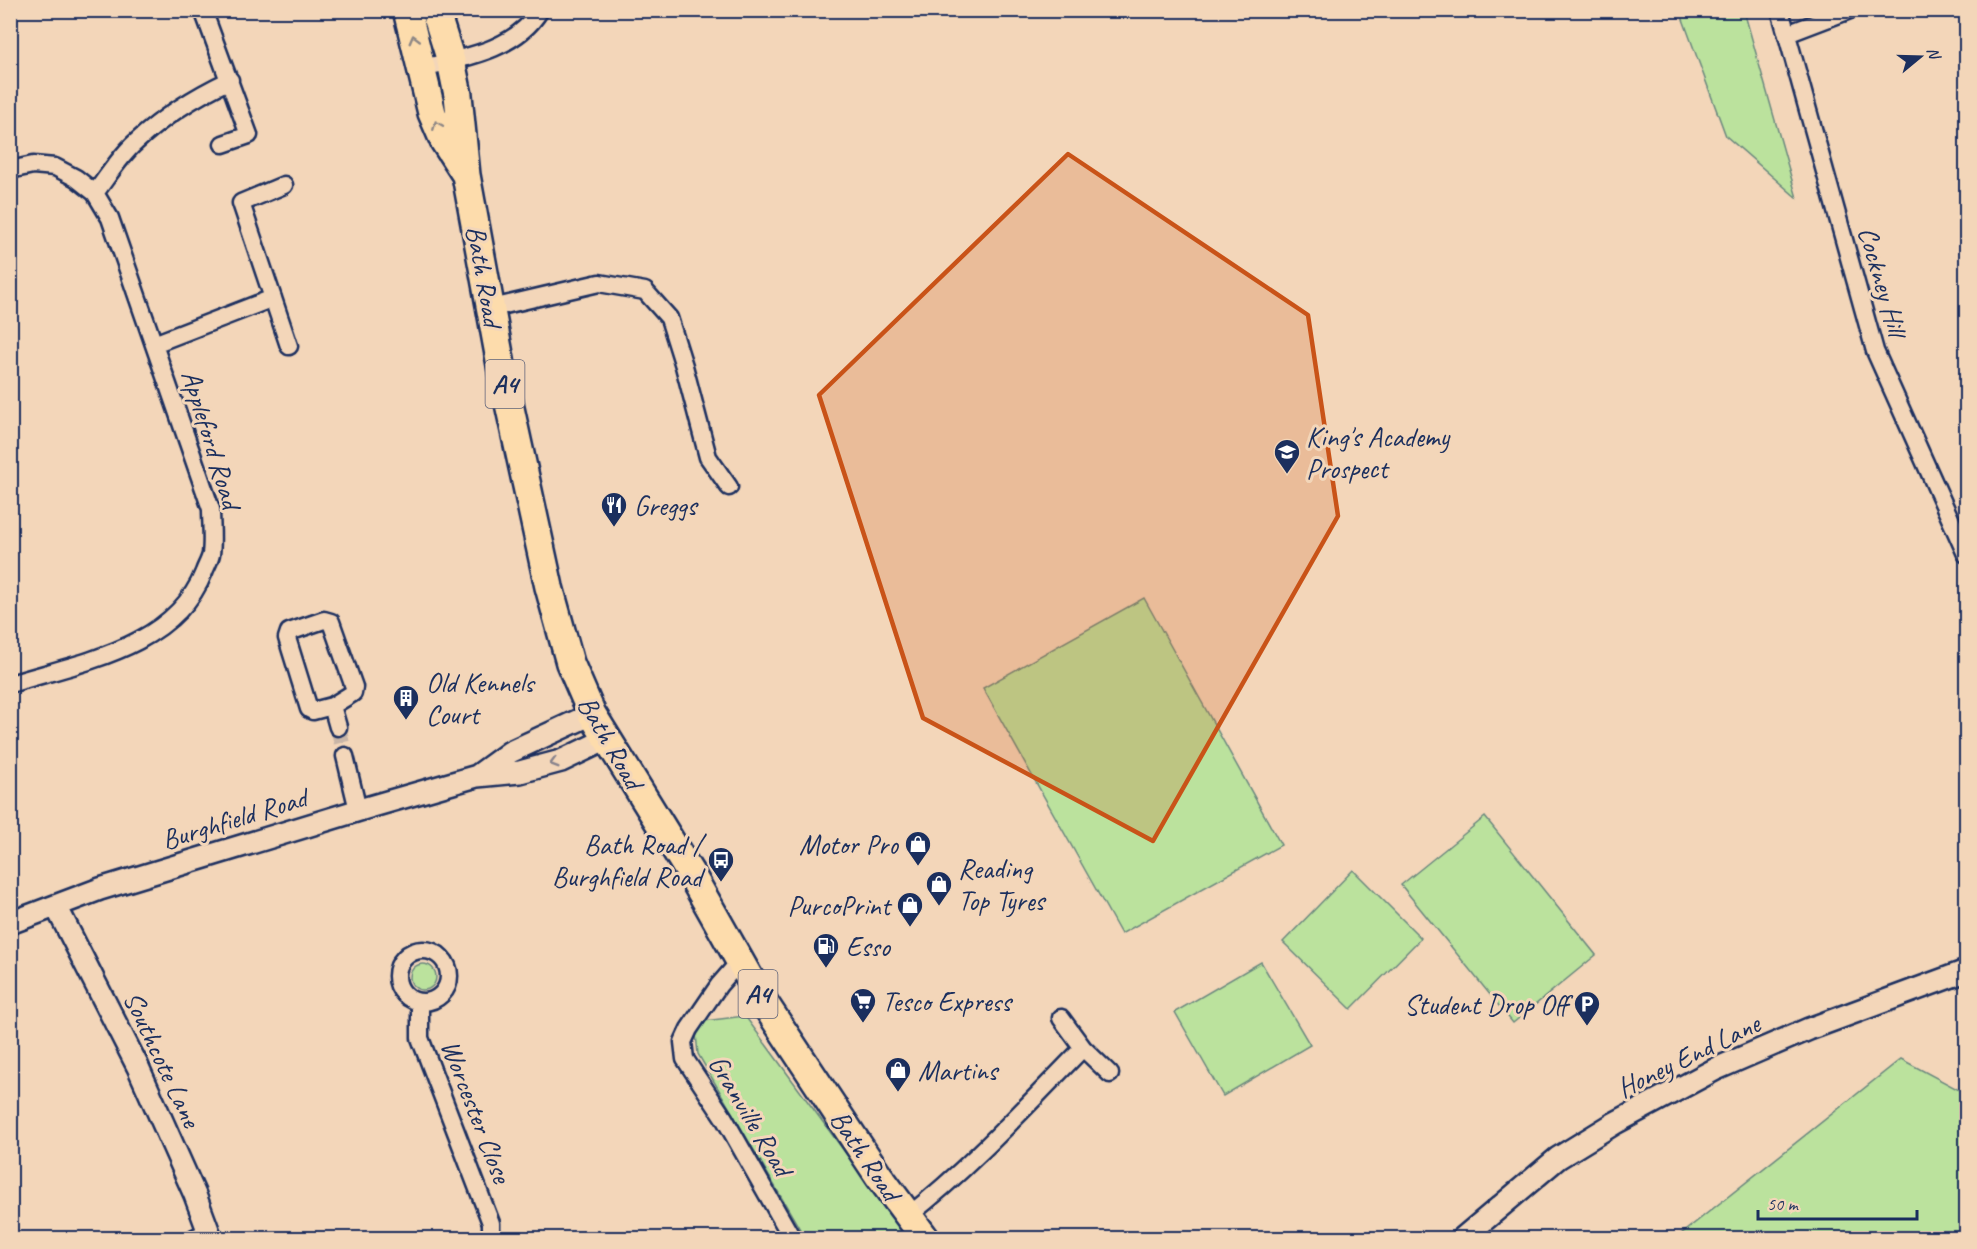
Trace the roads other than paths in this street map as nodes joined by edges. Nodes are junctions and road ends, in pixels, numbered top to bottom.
1 (203, 10) edge
2 (407, 10) edge
3 (435, 10) edge
4 (540, 10) edge
5 (1780, 10) edge
6 (1850, 10) edge
7 (1787, 34) junction
8 (451, 61) junction
9 (422, 68) junction
10 (230, 80) junction
11 (223, 144) dead end
12 (10, 170) edge
13 (466, 175) junction
14 (284, 185) dead end
15 (94, 193) junction
16 (273, 298) junction
17 (492, 308) junction
18 (154, 344) junction
19 (289, 346) dead end
20 (729, 487) dead end
21 (1966, 554) edge
22 (10, 684) edge
23 (332, 706) junction
24 (592, 714) junction
25 (338, 726) tunnel mouth
26 (607, 739) junction
27 (345, 756) tunnel mouth
28 (477, 776) junction
29 (358, 810) junction
30 (56, 906) junction
31 (10, 923) edge
32 (740, 962) junction
33 (1966, 971) edge
34 (420, 1002) dead end
35 (1061, 1018) dead end
36 (1083, 1048) junction
37 (1110, 1074) dead end
38 (908, 1216) junction
39 (205, 1236) edge
40 (491, 1239) edge
41 (792, 1239) edge
42 (925, 1239) edge
43 (1463, 1239) edge

1 - 10 street
9 -> 2 main road, Bath Road / A4
3 - 8 main road, Bath Road / A4
4 - 8 street
5 - 7 street, Cockney Hill
6 - 7 street
7 - 21 street, Cockney Hill
8 - 9 street
8 - 13 main road, Bath Road / A4
13 -> 9 main road, Bath Road / A4
10 - 11 street
10 - 15 street
12 - 15 street, Appleford Road
13 - 17 main road, Bath Road / A4
14 - 16 street
15 - 18 street, Appleford Road
16 - 18 street
16 - 19 street
17 - 20 street
17 - 24 main road, Bath Road / A4
18 - 22 street, Appleford Road
23 - 23 street
23 - 25 street
24 - 26 main road, Bath Road / A4
24 - 28 street, Burghfield Road
26 -> 28 street, Burghfield Road
26 - 32 main road, Bath Road / A4
27 - 29 street
28 - 29 street, Burghfield Road
29 - 30 street, Burghfield Road
30 - 31 street, Burghfield Road
30 - 39 street, Southcote Lane
32 - 38 main road, Bath Road / A4
32 - 41 street, Granville Road
33 - 43 street, Honey End Lane
34 - 40 street, Worcester Close
35 - 36 street
36 - 37 street
36 - 38 street
38 - 42 main road, Bath Road / A4

